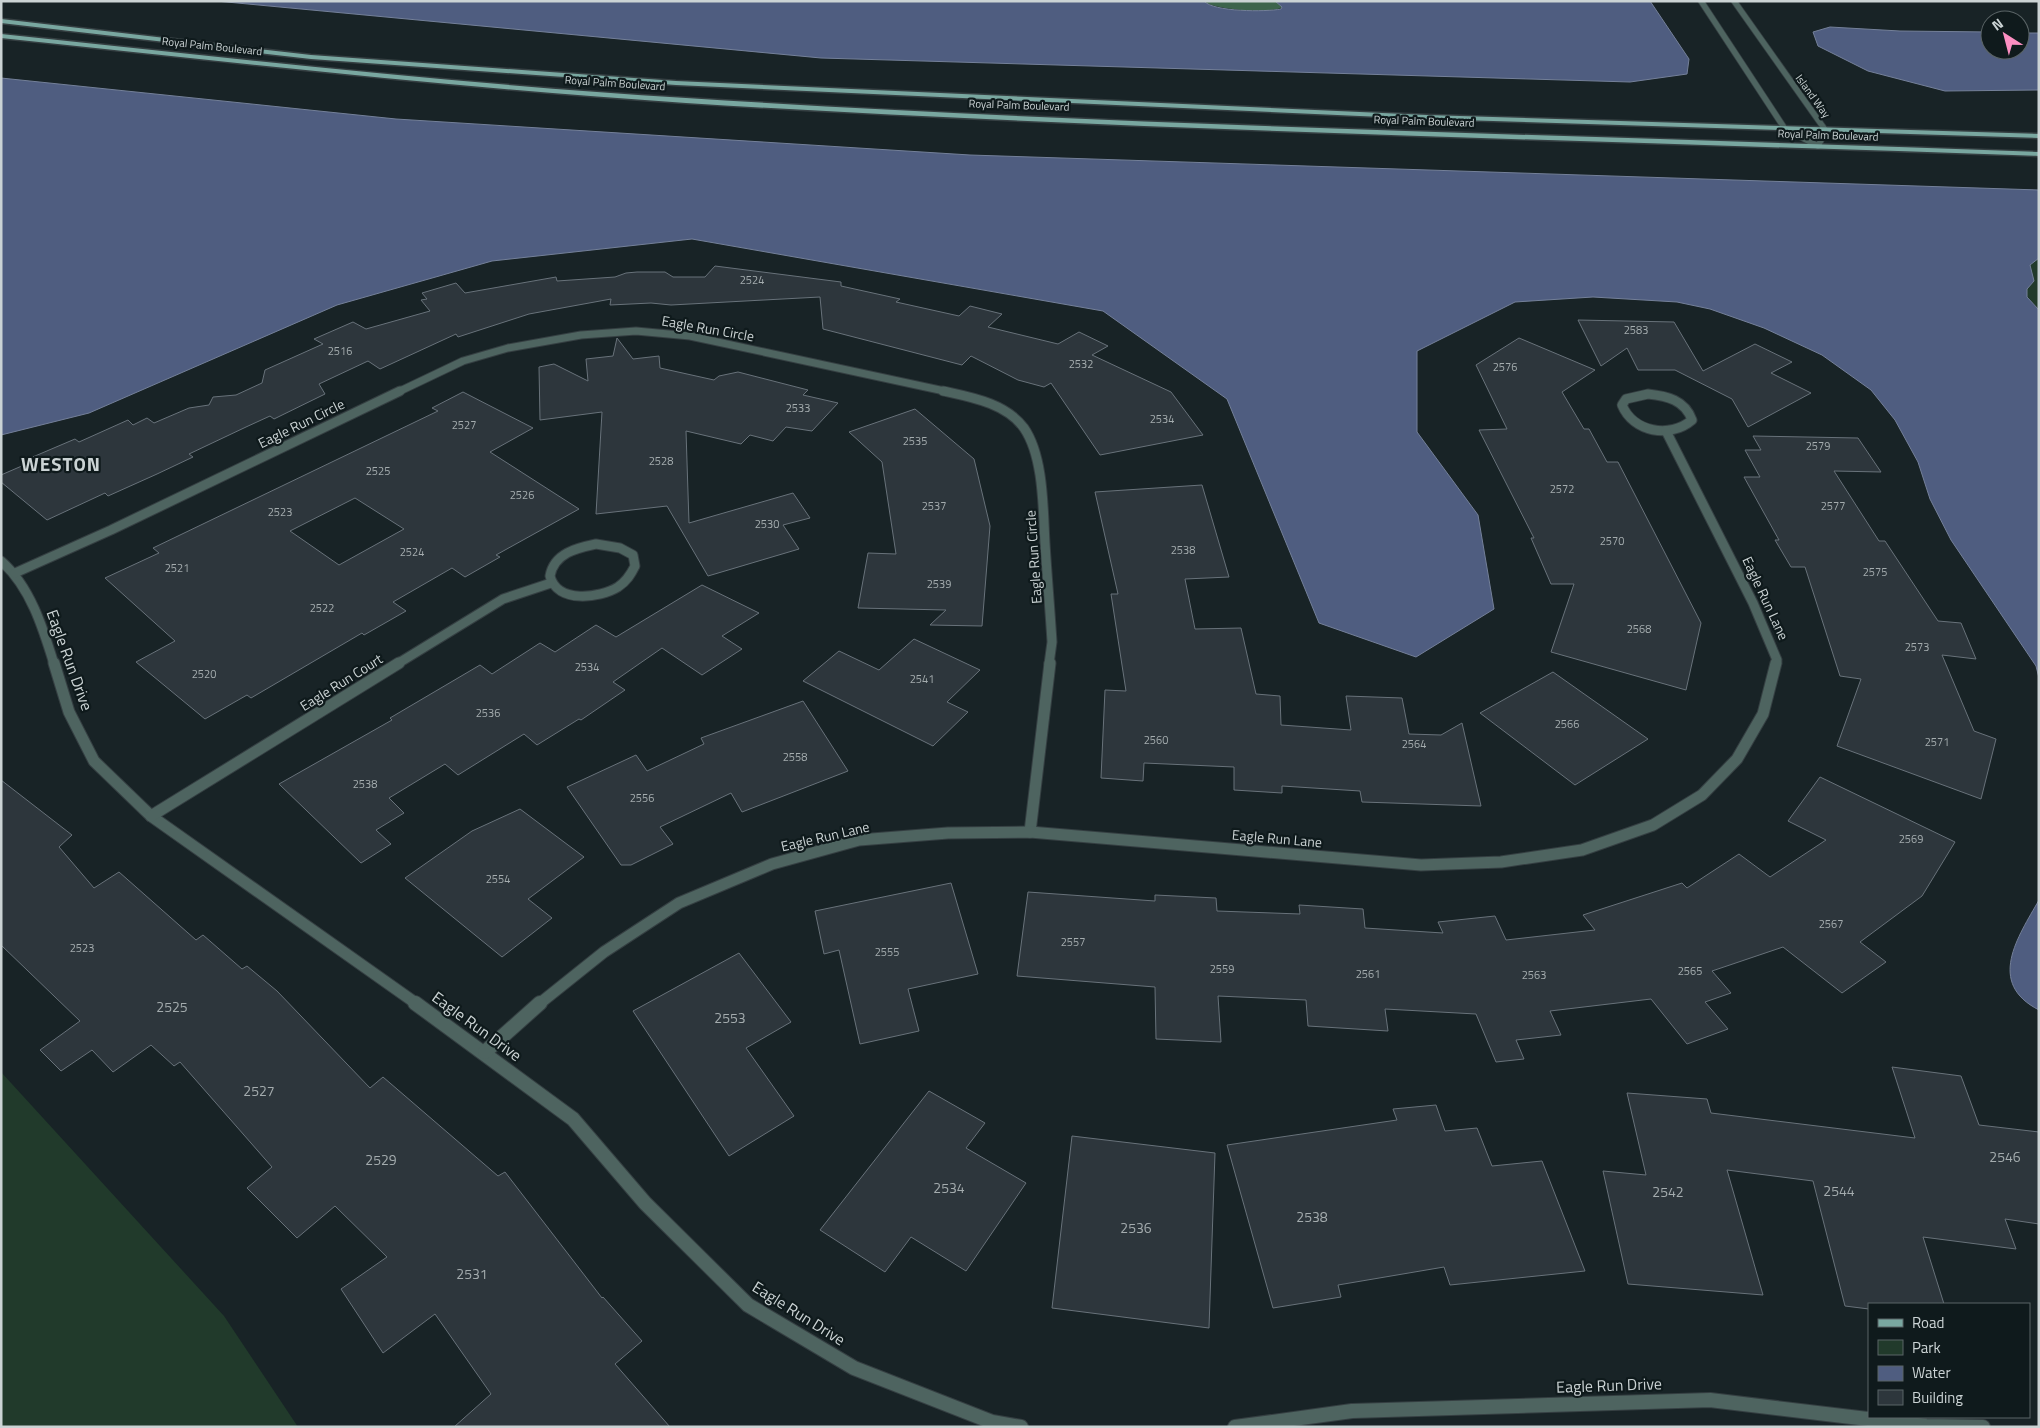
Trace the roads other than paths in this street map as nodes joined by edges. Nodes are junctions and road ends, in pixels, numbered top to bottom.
1 (1701, 1) edge
2 (1734, 1) edge
3 (1, 21) edge
4 (1, 36) edge
5 (1785, 129) junction
6 (1826, 130) junction
7 (2039, 136) edge
8 (1818, 146) junction
9 (2039, 154) edge
10 (1666, 431) junction
11 (1, 561) edge
12 (15, 573) junction
13 (551, 583) junction
14 (151, 816) junction
15 (1030, 832) junction
16 (485, 1052) junction
17 (1021, 1427) edge
18 (1235, 1427) edge
19 (1983, 1427) edge

1 - 5 street
2 - 6 street, Island Way
3 - 5 main road, Royal Palm Boulevard
4 - 8 main road, Royal Palm Boulevard
5 - 6 main road, Royal Palm Boulevard
5 - 8 street
6 - 7 main road, Royal Palm Boulevard
6 - 8 street, Island Way
8 - 9 main road, Royal Palm Boulevard
10 - 10 street
10 - 15 street, Eagle Run Lane
11 - 12 street, Eagle Run Drive
12 - 14 street, Eagle Run Drive
12 - 15 street, Eagle Run Circle
13 - 13 street
13 - 14 street, Eagle Run Court
14 - 16 street, Eagle Run Drive
15 - 16 street, Eagle Run Lane
16 - 17 street, Eagle Run Drive
18 - 19 street, Eagle Run Drive

